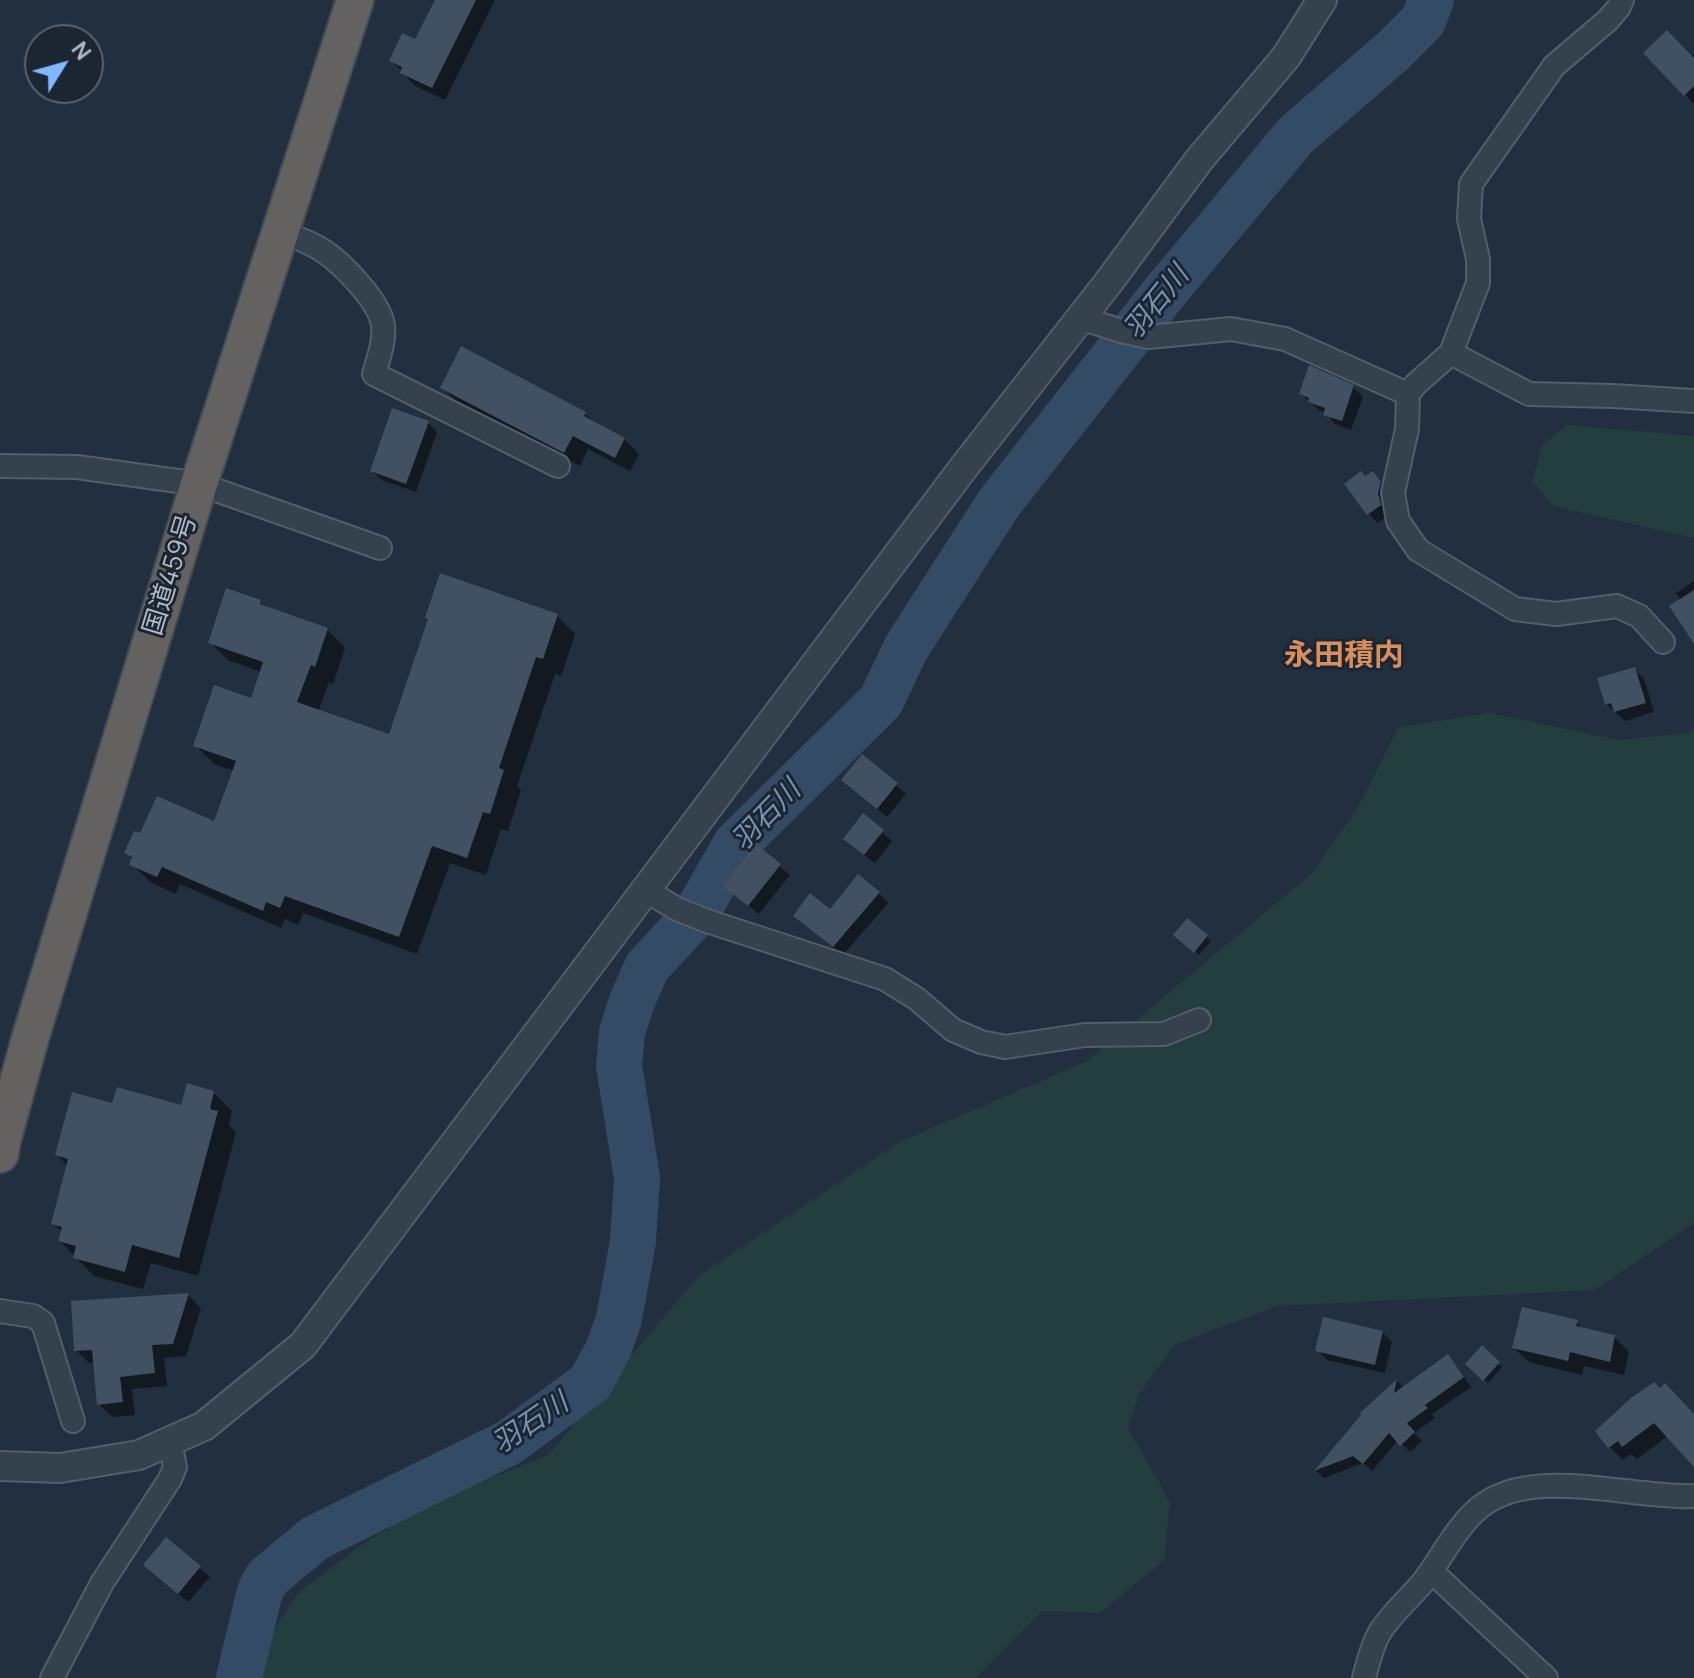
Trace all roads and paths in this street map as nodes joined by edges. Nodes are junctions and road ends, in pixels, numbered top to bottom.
1 (355, 0) edge
2 (1322, 0) edge
3 (1622, 0) edge
4 (280, 232) junction
5 (1080, 318) junction
6 (1451, 353) junction
7 (1408, 394) junction
8 (1694, 401) edge
9 (0, 466) edge
10 (558, 466) dead end
11 (199, 484) junction
12 (380, 548) dead end
13 (1663, 642) dead end
14 (645, 890) junction
15 (1199, 1020) dead end
16 (0, 1154) edge
17 (0, 1311) edge
18 (73, 1421) dead end
19 (170, 1442) junction
20 (0, 1466) edge
21 (1694, 1496) edge
22 (1431, 1571) junction
23 (52, 1678) edge
24 (1364, 1678) edge
25 (1546, 1678) edge

1 - 4 highway, 国道459号
2 - 5 street
3 - 6 street
4 - 10 street
4 - 11 highway, 国道459号
5 - 7 street
5 - 14 street
6 - 7 street
6 - 8 street
7 - 13 street
9 - 11 street
11 - 12 street
11 - 16 highway, 国道459号
14 - 15 street
14 - 19 street
17 - 18 street
19 - 20 street
19 - 23 street
21 - 22 street
22 - 24 street
22 - 25 street

